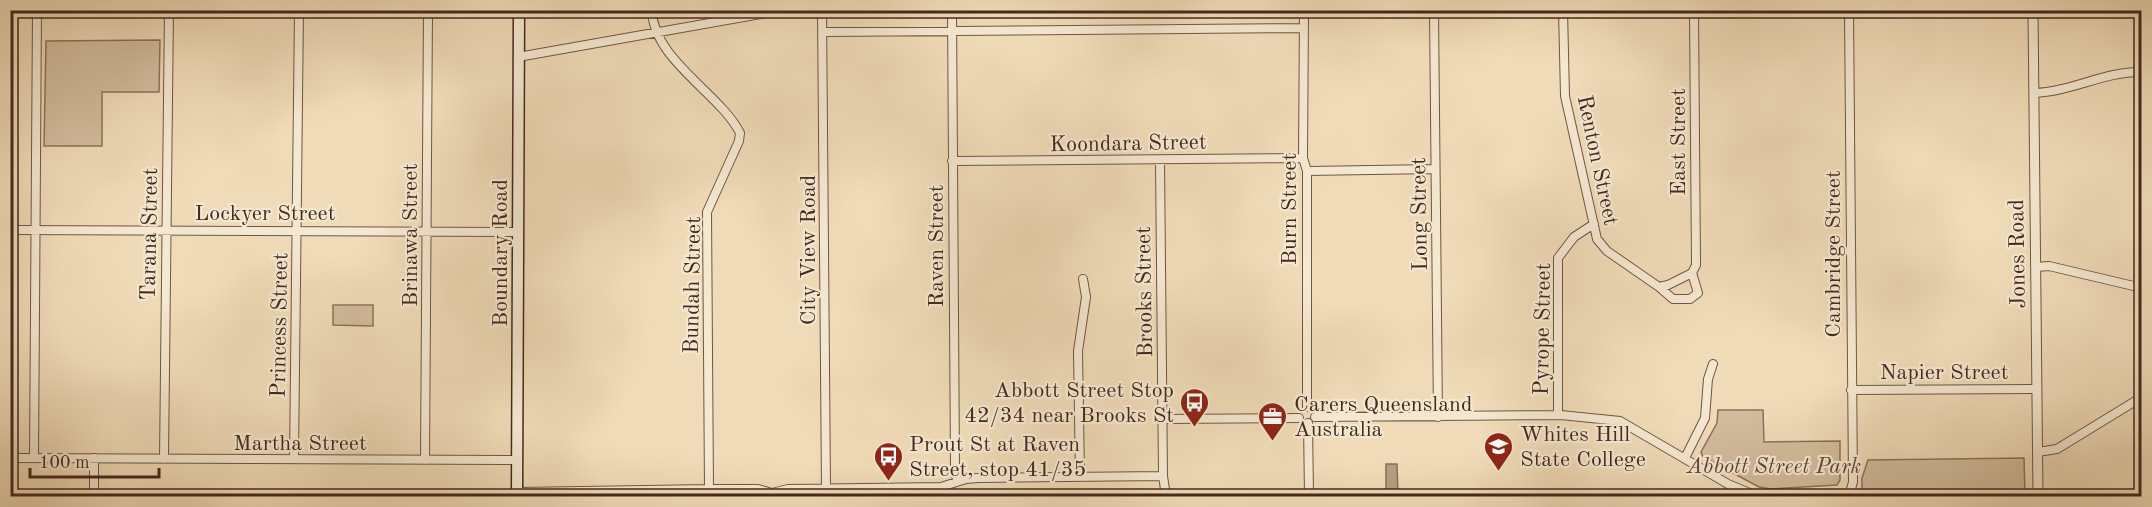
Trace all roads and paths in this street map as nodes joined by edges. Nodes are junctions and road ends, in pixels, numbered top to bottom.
1 (37, 10) edge
2 (169, 10) edge
3 (299, 10) edge
4 (428, 10) edge
5 (519, 10) edge
6 (652, 10) edge
7 (783, 10) edge
8 (822, 10) edge
9 (952, 10) edge
10 (1304, 10) edge
11 (1434, 10) edge
12 (1563, 10) edge
13 (1694, 10) edge
14 (1849, 10) edge
15 (2033, 10) edge
16 (1304, 28) junction
17 (952, 31) junction
18 (823, 32) junction
19 (658, 33) junction
20 (518, 57) junction
21 (2142, 72) edge
22 (2034, 93) junction
23 (1304, 158) junction
24 (1160, 160) junction
25 (952, 161) junction
26 (1435, 169) junction
27 (1307, 171) junction
28 (1594, 224) junction
29 (10, 230) edge
30 (36, 230) junction
31 (166, 230) junction
32 (297, 231) junction
33 (427, 231) junction
34 (519, 232) junction
35 (2036, 267) junction
36 (1692, 273) junction
37 (1083, 279) dead end
38 (1659, 286) junction
39 (2142, 288) edge
40 (1713, 364) dead end
41 (2037, 389) junction
42 (1851, 390) junction
43 (2142, 396) edge
44 (1307, 407) junction
45 (1558, 415) junction
46 (1315, 417) junction
47 (1438, 417) junction
48 (1299, 418) junction
49 (1162, 419) junction
50 (1308, 423) junction
51 (2038, 452) junction
52 (10, 458) edge
53 (34, 458) junction
54 (94, 458) junction
55 (1685, 458) junction
56 (164, 459) junction
57 (294, 459) junction
58 (425, 460) junction
59 (518, 460) junction
60 (1163, 476) junction
61 (1080, 477) junction
62 (957, 482) junction
63 (826, 488) junction
64 (709, 489) junction
65 (902, 492) edge
66 (641, 493) edge
67 (517, 494) edge
68 (772, 495) edge
69 (94, 496) edge
70 (1166, 496) edge
71 (1309, 496) edge
72 (1757, 496) edge
73 (1849, 496) edge
74 (2038, 496) edge

1 - 30 street
2 - 31 street, Tarana Street
3 - 32 street, Princess Street
4 - 33 street, Brinawa Street
5 - 20 main road, Boundary Road
6 - 19 street, Bundah Street
7 - 19 street
8 - 18 street, City View Road
9 - 17 street, Raven Street
10 - 16 street, Burn Street
11 - 26 street, Long Street
12 - 28 street, Renton Street
13 - 36 street, East Street
14 - 42 street, Cambridge Street
15 - 22 street, Jones Road
16 - 17 street
16 - 23 street, Burn Street
17 - 18 street
17 - 25 street, Raven Street
18 - 63 street, City View Road
19 - 20 street
19 - 64 street, Bundah Street
20 - 34 main road, Boundary Road
21 - 22 street
22 - 35 street, Jones Road
23 - 24 street, Koondara Street
23 - 27 street, Burn Street
24 - 25 street, Koondara Street
24 - 49 street, Brooks Street
25 - 62 street, Raven Street
26 - 27 street
26 - 47 street, Long Street
27 - 44 street, Burn Street
28 - 38 street, Renton Street
28 - 45 street, Pyrope Street
29 - 30 street, Lockyer Street
30 - 31 street, Lockyer Street
30 - 53 street
31 - 32 street, Lockyer Street
31 - 56 street, Tarana Street
32 - 33 street, Lockyer Street
32 - 57 street, Princess Street
33 - 34 street, Lockyer Street
33 - 58 street, Brinawa Street
34 - 59 main road, Boundary Road
35 - 39 street
35 - 41 street, Jones Road
36 - 38 street
36 - 38 street, Renton Street
37 - 61 street
40 - 55 street
41 - 42 street, Napier Street
41 - 51 street, Jones Road
42 - 73 street, Cambridge Street
43 - 51 street
44 - 46 street
44 - 48 street
45 - 47 street
45 - 55 street
46 - 47 street
46 - 50 street
48 - 49 street
48 - 50 street
49 - 60 street, Brooks Street
50 - 71 street
51 - 74 street, Jones Road
52 - 53 street, Martha Street
53 - 54 street, Martha Street
54 - 56 street, Martha Street
54 - 69 street
55 - 72 street
56 - 57 street, Martha Street
57 - 58 street, Martha Street
58 - 59 street, Martha Street
59 - 67 main road, Boundary Road
60 - 61 street
60 - 70 street, Brooks Street
61 - 62 street
62 - 65 street
63 - 65 street
63 - 68 street
64 - 66 street
64 - 68 street
66 - 67 street

